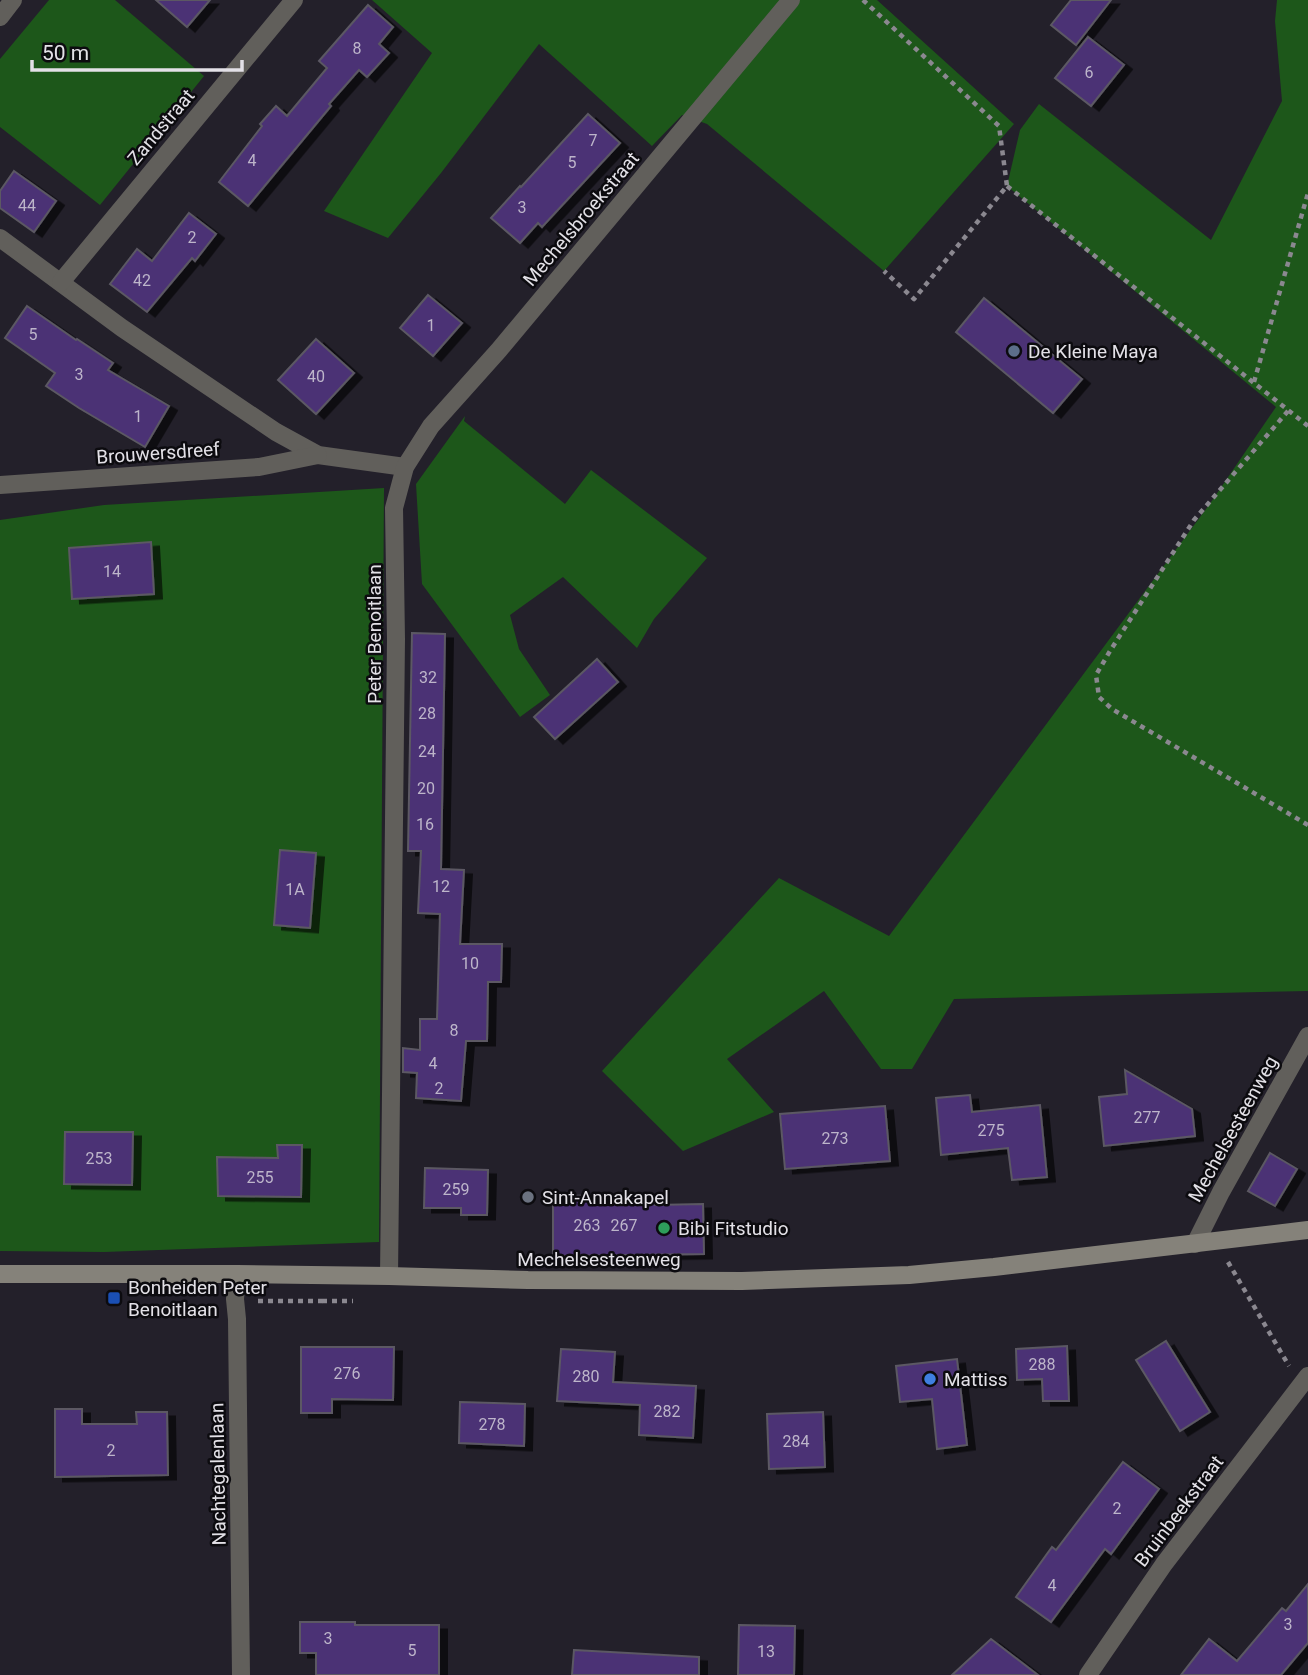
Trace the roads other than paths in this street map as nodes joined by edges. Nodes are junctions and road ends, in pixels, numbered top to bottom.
1 (13, 0) edge
2 (294, 0) edge
3 (791, 0) edge
4 (0, 17) edge
5 (0, 237) edge
6 (61, 282) junction
7 (318, 455) junction
8 (405, 467) junction
9 (0, 485) edge
10 (1308, 1035) edge
11 (1308, 1230) edge
12 (1195, 1244) junction
13 (0, 1274) edge
14 (237, 1274) junction
15 (389, 1276) junction
16 (1304, 1380) edge
17 (241, 1675) edge
18 (1088, 1675) edge

1 - 4 street
2 - 6 street, Zandstraat
3 - 8 street, Mechelsbroekstraat
5 - 6 street
6 - 7 street
7 - 8 street
7 - 9 street, Brouwersdreef
8 - 15 street, Peter Benoitlaan
10 - 12 street, Mechelsesteenweg
11 - 12 street, Mechelsesteenweg
12 - 15 street, Mechelsesteenweg
13 - 14 street, Mechelsesteenweg
14 - 15 street, Mechelsesteenweg
14 - 17 street, Nachtegalenlaan
16 - 18 street, Bruinbeekstraat

